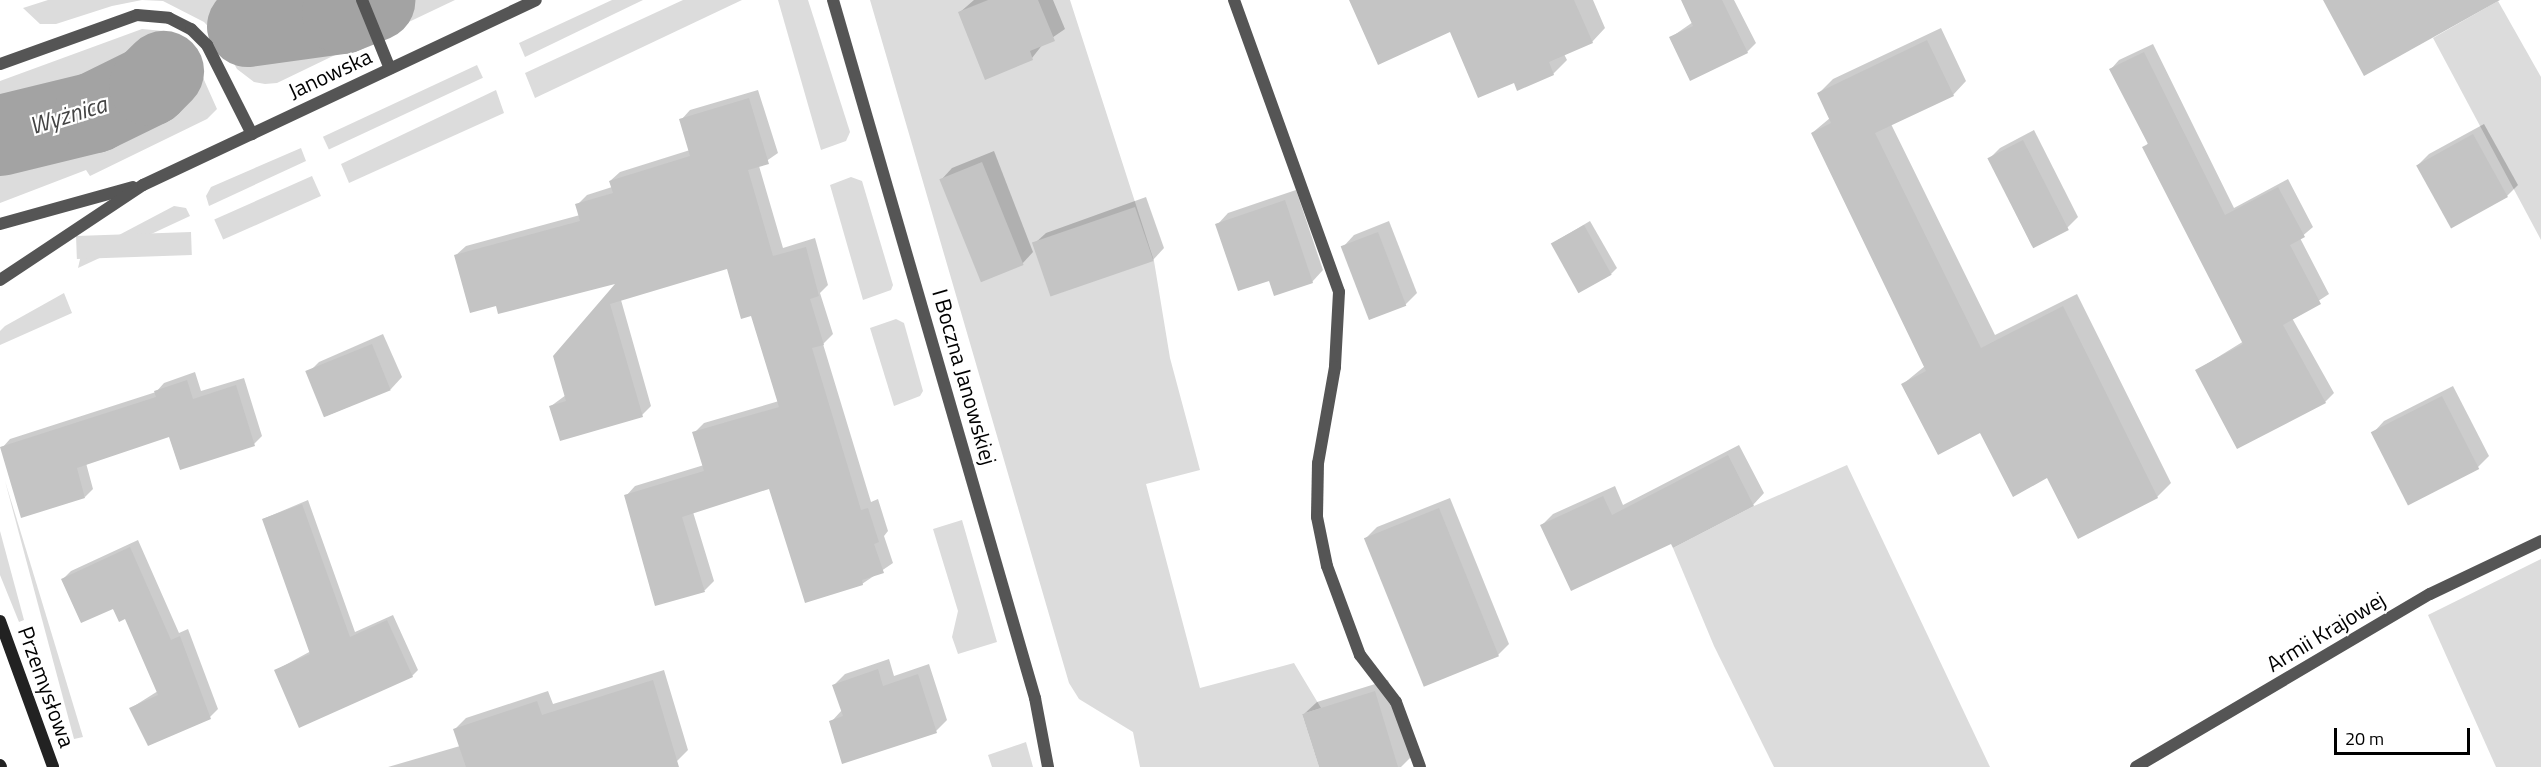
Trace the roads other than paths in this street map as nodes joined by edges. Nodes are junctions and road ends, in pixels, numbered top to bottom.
1 (362, 0) edge
2 (536, 0) edge
3 (832, 0) edge
4 (1234, 0) edge
5 (0, 64) edge
6 (390, 69) junction
7 (252, 134) junction
8 (143, 185) junction
9 (0, 224) edge
10 (0, 280) edge
11 (2541, 541) edge
12 (0, 621) edge
13 (53, 767) edge
14 (1048, 767) edge
15 (1420, 767) edge
16 (2136, 767) edge

1 - 6 street
2 - 6 street, Janowska
3 - 14 street, I Boczna Janowskiej
4 - 15 street
5 - 7 street
6 - 7 street, Janowska
7 - 8 street, Janowska
8 - 9 street, Janowska
8 - 10 street, Janowska
11 - 16 street, Armii Krajowej
12 - 13 main road, Przemysłowa

